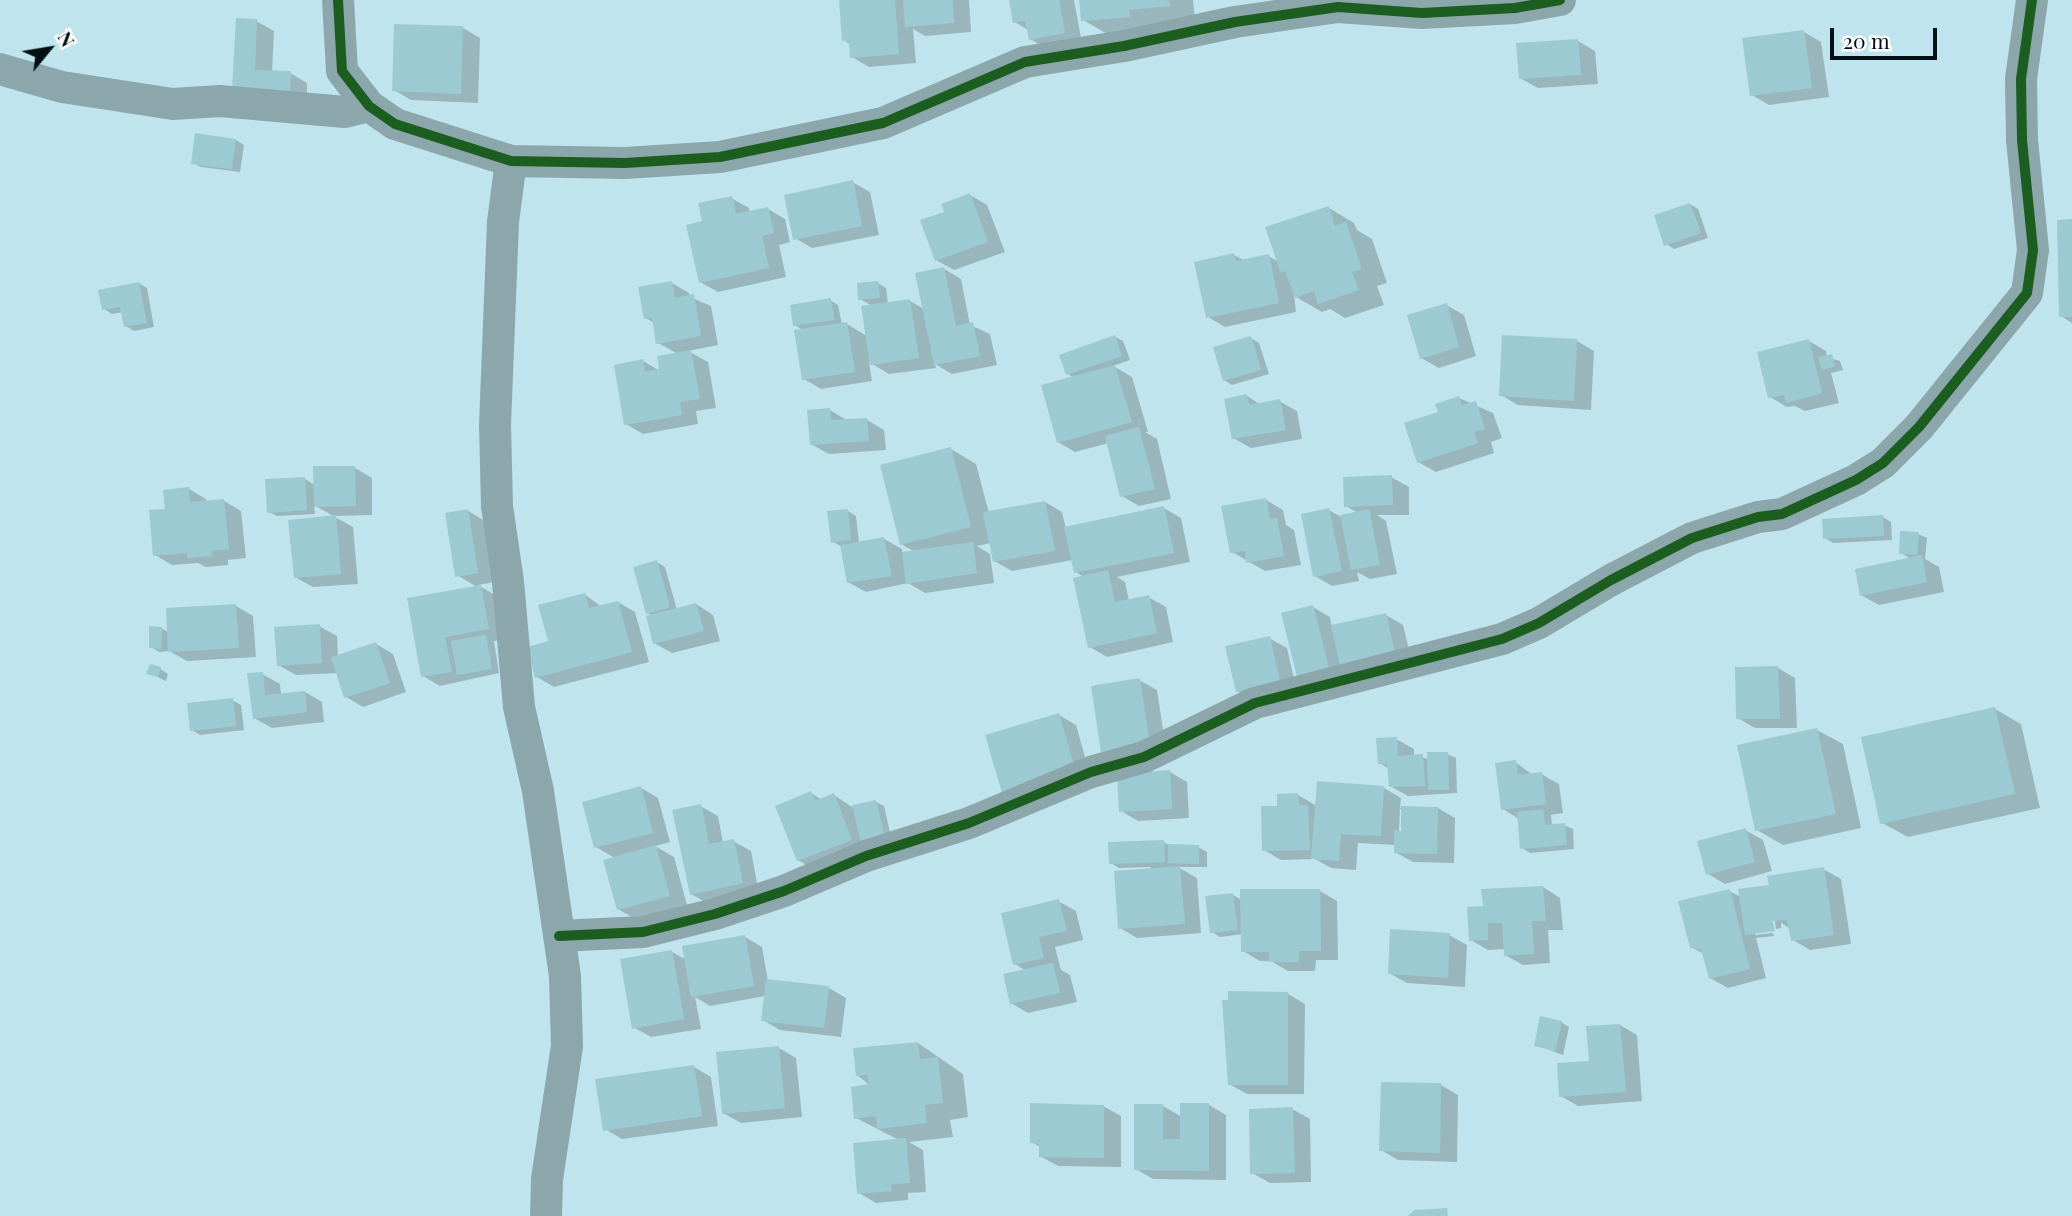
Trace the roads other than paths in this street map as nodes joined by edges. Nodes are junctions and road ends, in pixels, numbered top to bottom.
1 (338, 0) edge
2 (1560, 0) edge
3 (2032, 0) edge
4 (0, 69) edge
5 (369, 106) junction
6 (511, 161) junction
7 (559, 936) junction
8 (546, 1216) edge

1 - 5 street
2 - 6 street
3 - 7 street
4 - 5 street
5 - 6 street
6 - 7 street
7 - 8 street

